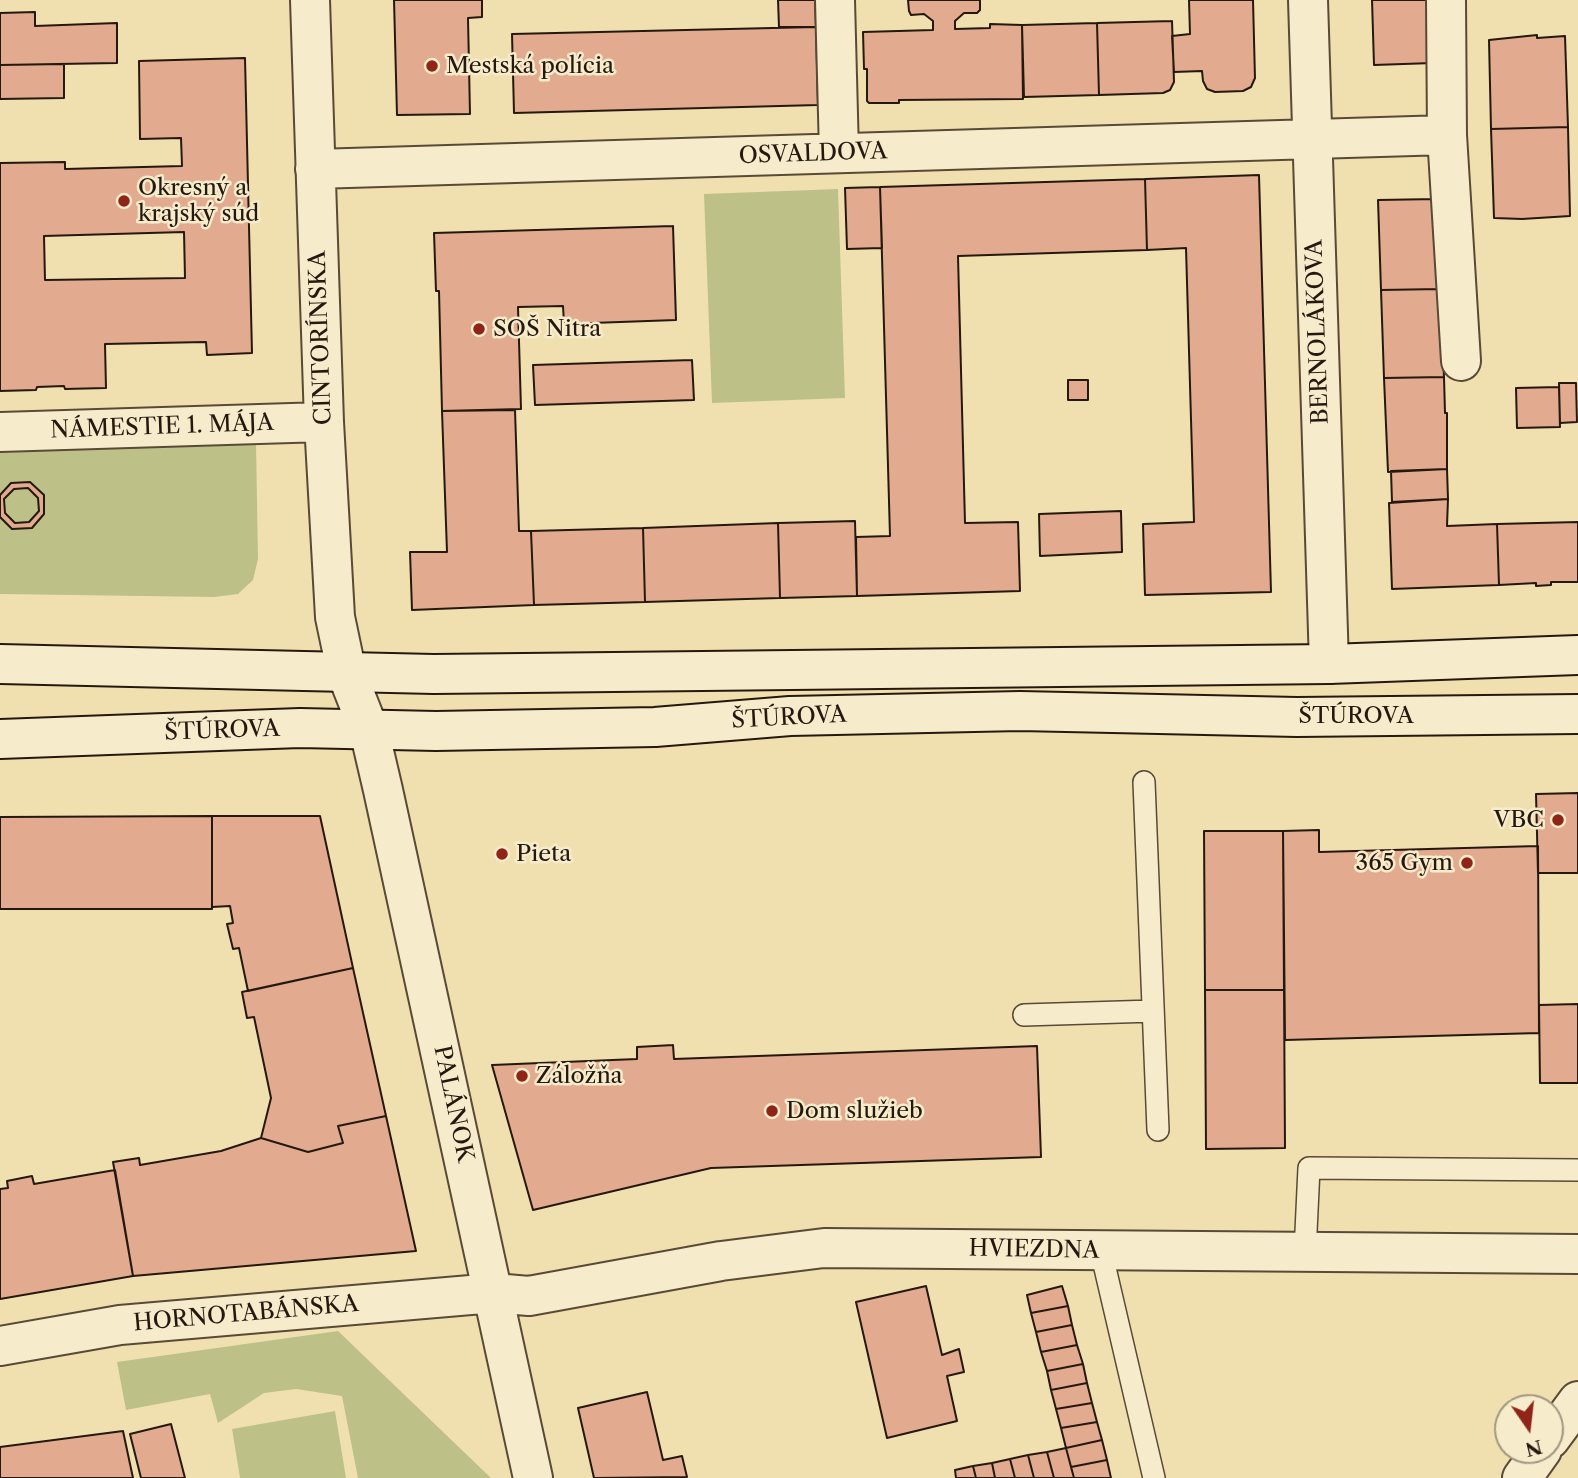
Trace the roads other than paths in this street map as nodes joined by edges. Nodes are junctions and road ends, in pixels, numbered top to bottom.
1 (310, 0) edge
2 (835, 0) edge
3 (1308, 0) edge
4 (1446, 0) edge
5 (1447, 135) junction
6 (1311, 138) junction
7 (839, 153) junction
8 (316, 169) junction
9 (1461, 361) dead end
10 (324, 422) junction
11 (0, 432) edge
12 (1578, 655) edge
13 (0, 664) edge
14 (1329, 664) junction
15 (347, 674) junction
16 (1578, 714) edge
17 (369, 730) junction
18 (0, 738) edge
19 (1144, 782) dead end
20 (1153, 1011) junction
21 (1024, 1015) dead end
22 (1158, 1130) dead end
23 (1578, 1170) edge
24 (1101, 1251) junction
25 (1305, 1253) junction
26 (1578, 1254) edge
27 (494, 1293) junction
28 (0, 1346) edge
29 (1578, 1401) edge
30 (1564, 1420) edge
31 (533, 1478) edge
32 (1154, 1478) edge

1 - 8 street, CINTORÍNSKA
2 - 7 street
3 - 6 street, BERNOLÁKOVA
4 - 5 street
5 - 6 street, OSVALDOVA
5 - 9 street
6 - 7 street, OSVALDOVA
6 - 14 street, BERNOLÁKOVA
7 - 8 street, OSVALDOVA
8 - 10 street, CINTORÍNSKA
10 - 11 street, NÁMESTIE 1. MÁJA
10 - 15 street, CINTORÍNSKA
12 - 14 street, ŠTÚROVA
13 - 15 street, ŠTÚROVA
14 - 15 street, ŠTÚROVA
15 - 17 street, CINTORÍNSKA
16 - 17 street, ŠTÚROVA
17 - 18 street, ŠTÚROVA
17 - 27 street, PALÁNOK
19 - 20 lane
20 - 21 lane
20 - 22 lane
23 - 25 lane
24 - 25 street, HVIEZDNA
24 - 27 street, HVIEZDNA
24 - 32 lane
25 - 26 street, HVIEZDNA
27 - 28 street, HORNOTABÁNSKA
27 - 31 street, PALÁNOK
29 - 30 street

